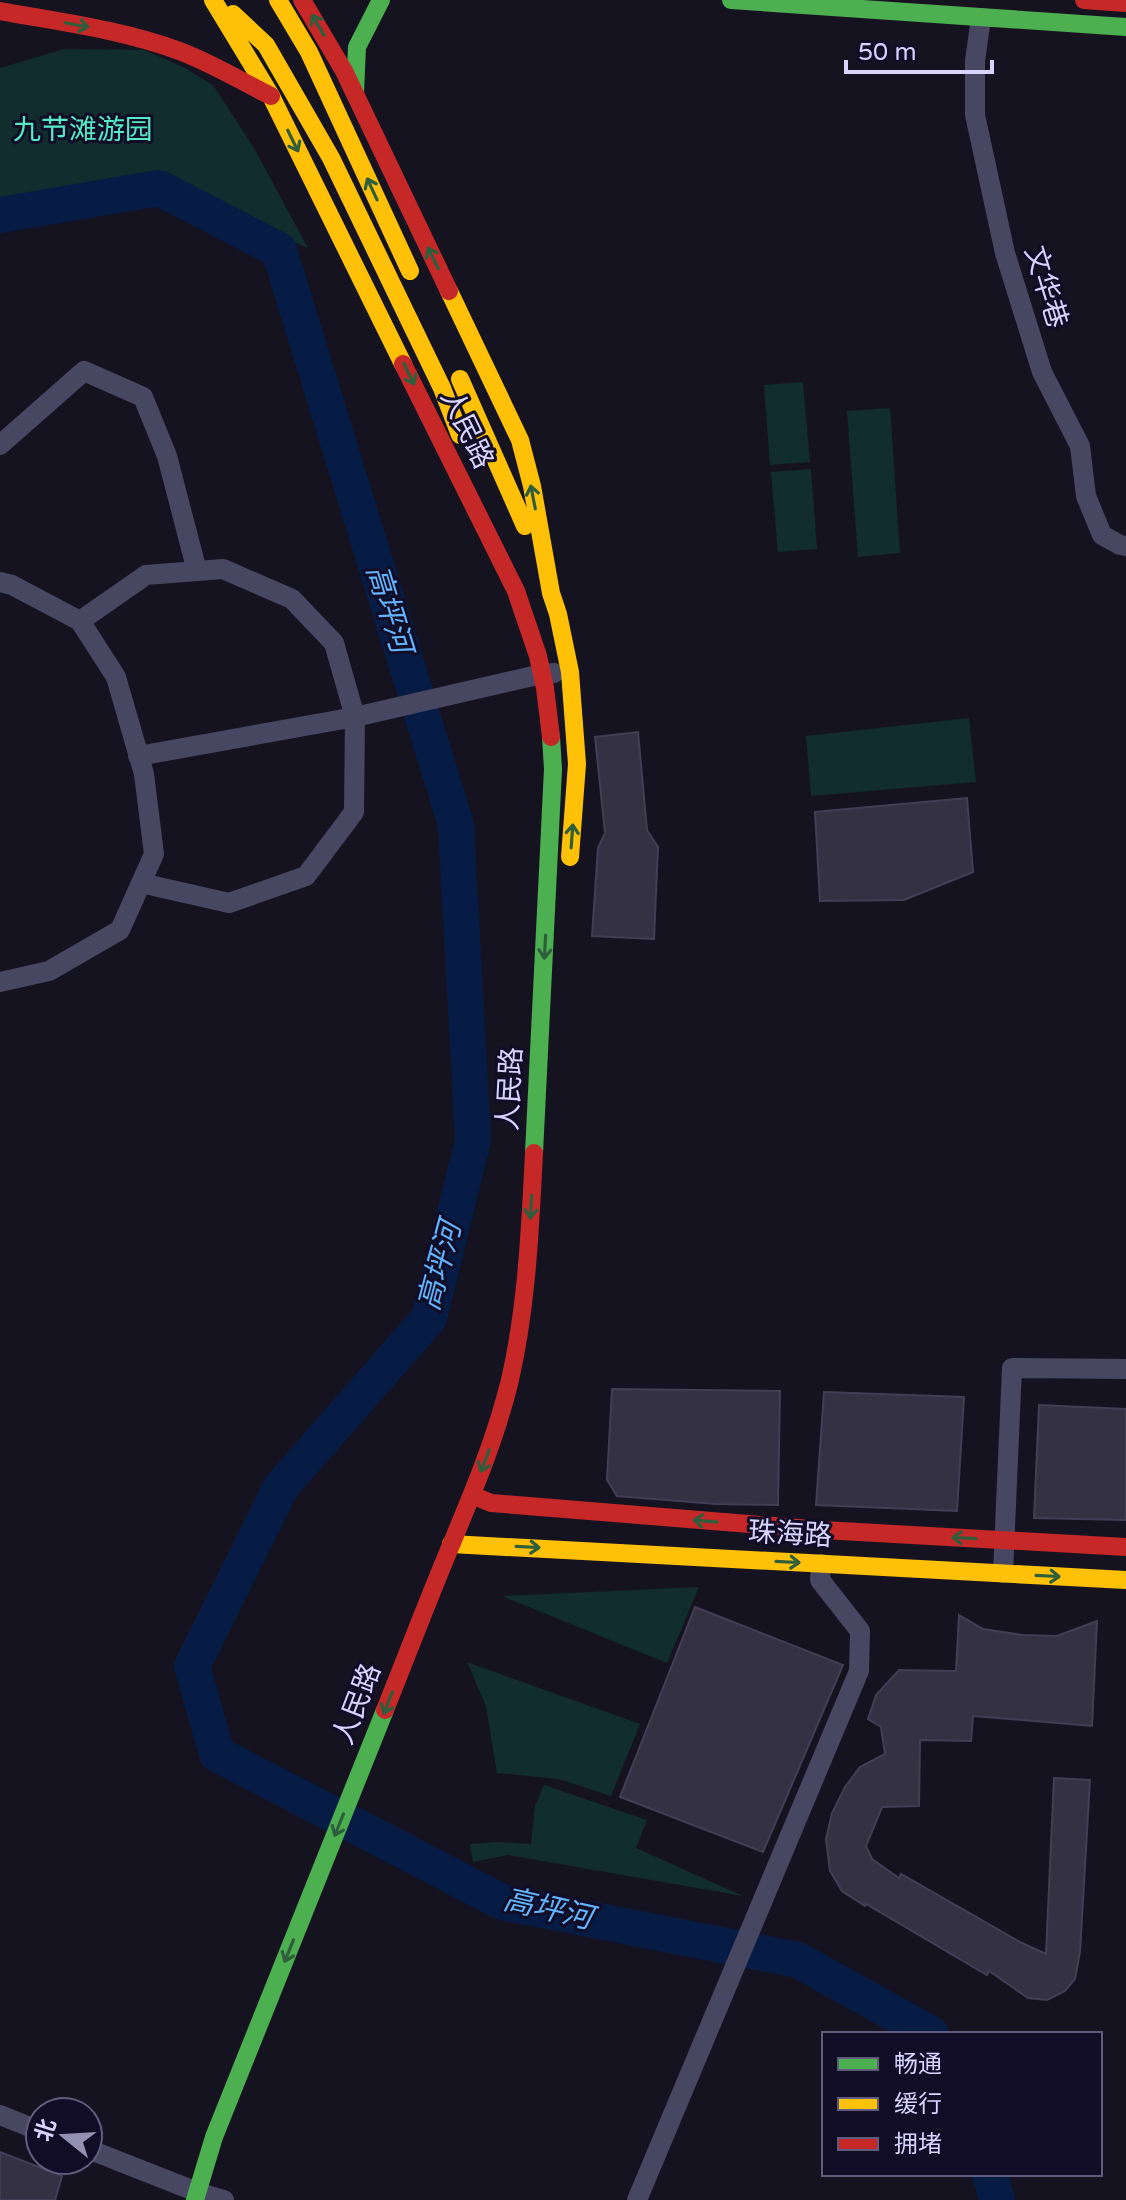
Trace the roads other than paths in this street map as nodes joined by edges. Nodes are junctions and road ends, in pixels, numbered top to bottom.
1 (23, 0) edge
2 (214, 0) edge
3 (278, 0) edge
4 (302, 0) edge
5 (381, 0) edge
6 (731, 0) edge
7 (1084, 0) edge
8 (1126, 3) edge
9 (0, 10) edge
10 (981, 18) junction
11 (1126, 27) edge
12 (271, 96) junction
13 (355, 96) junction
14 (418, 289) dead end
15 (451, 359) dead end
16 (0, 445) edge
17 (1126, 546) edge
18 (197, 571) junction
19 (0, 582) edge
20 (551, 593) junction
21 (525, 616) junction
22 (80, 621) junction
23 (570, 672) junction
24 (542, 674) junction
25 (355, 717) junction
26 (138, 756) junction
27 (569, 872) dead end
28 (141, 883) junction
29 (0, 982) edge
30 (560, 994) dead end
31 (558, 1039) dead end
32 (1126, 1369) edge
33 (472, 1495) junction
34 (485, 1517) junction
35 (1004, 1540) junction
36 (451, 1544) junction
37 (1126, 1547) edge
38 (821, 1564) junction
39 (465, 1566) dead end
40 (1003, 1573) junction
41 (1126, 1580) edge
42 (320, 1922) dead end
43 (0, 2115) edge
44 (24, 2125) edge
45 (104, 2155) edge
46 (207, 2197) edge
47 (637, 2200) edge

1 - 9 main road
2 - 12 main road, 人民路
2 - 21 main road
14 -> 3 main road
13 -> 4 main road, 人民路
5 - 13 main road
6 - 10 main road
7 - 8 main road
9 -> 12 main road
10 - 11 main road
10 - 17 street, 文华巷
12 -> 21 main road, 人民路
20 -> 13 main road, 人民路
15 - 20 main road
16 - 18 street
18 - 22 street
18 - 25 street
19 - 22 street
20 - 23 main road, 人民路
21 - 24 main road, 人民路
22 - 26 street
23 - 24 street
27 -> 23 main road, 人民路
24 - 25 street
24 -> 33 main road, 人民路
25 - 26 street
25 - 28 street
26 - 28 street
28 - 29 street
30 - 31 main road, 人民路
32 - 35 street
33 - 34 main road, 珠海路
33 - 36 main road, 人民路
35 -> 34 main road, 珠海路
34 - 36 main road, 珠海路
34 -> 38 main road, 珠海路
34 - 39 main road
35 - 37 main road, 珠海路
35 - 40 street
36 -> 46 main road, 人民路
38 - 40 main road, 珠海路
38 - 47 street
40 -> 41 main road, 珠海路
42 - 46 main road
43 - 44 street
45 - 46 street

